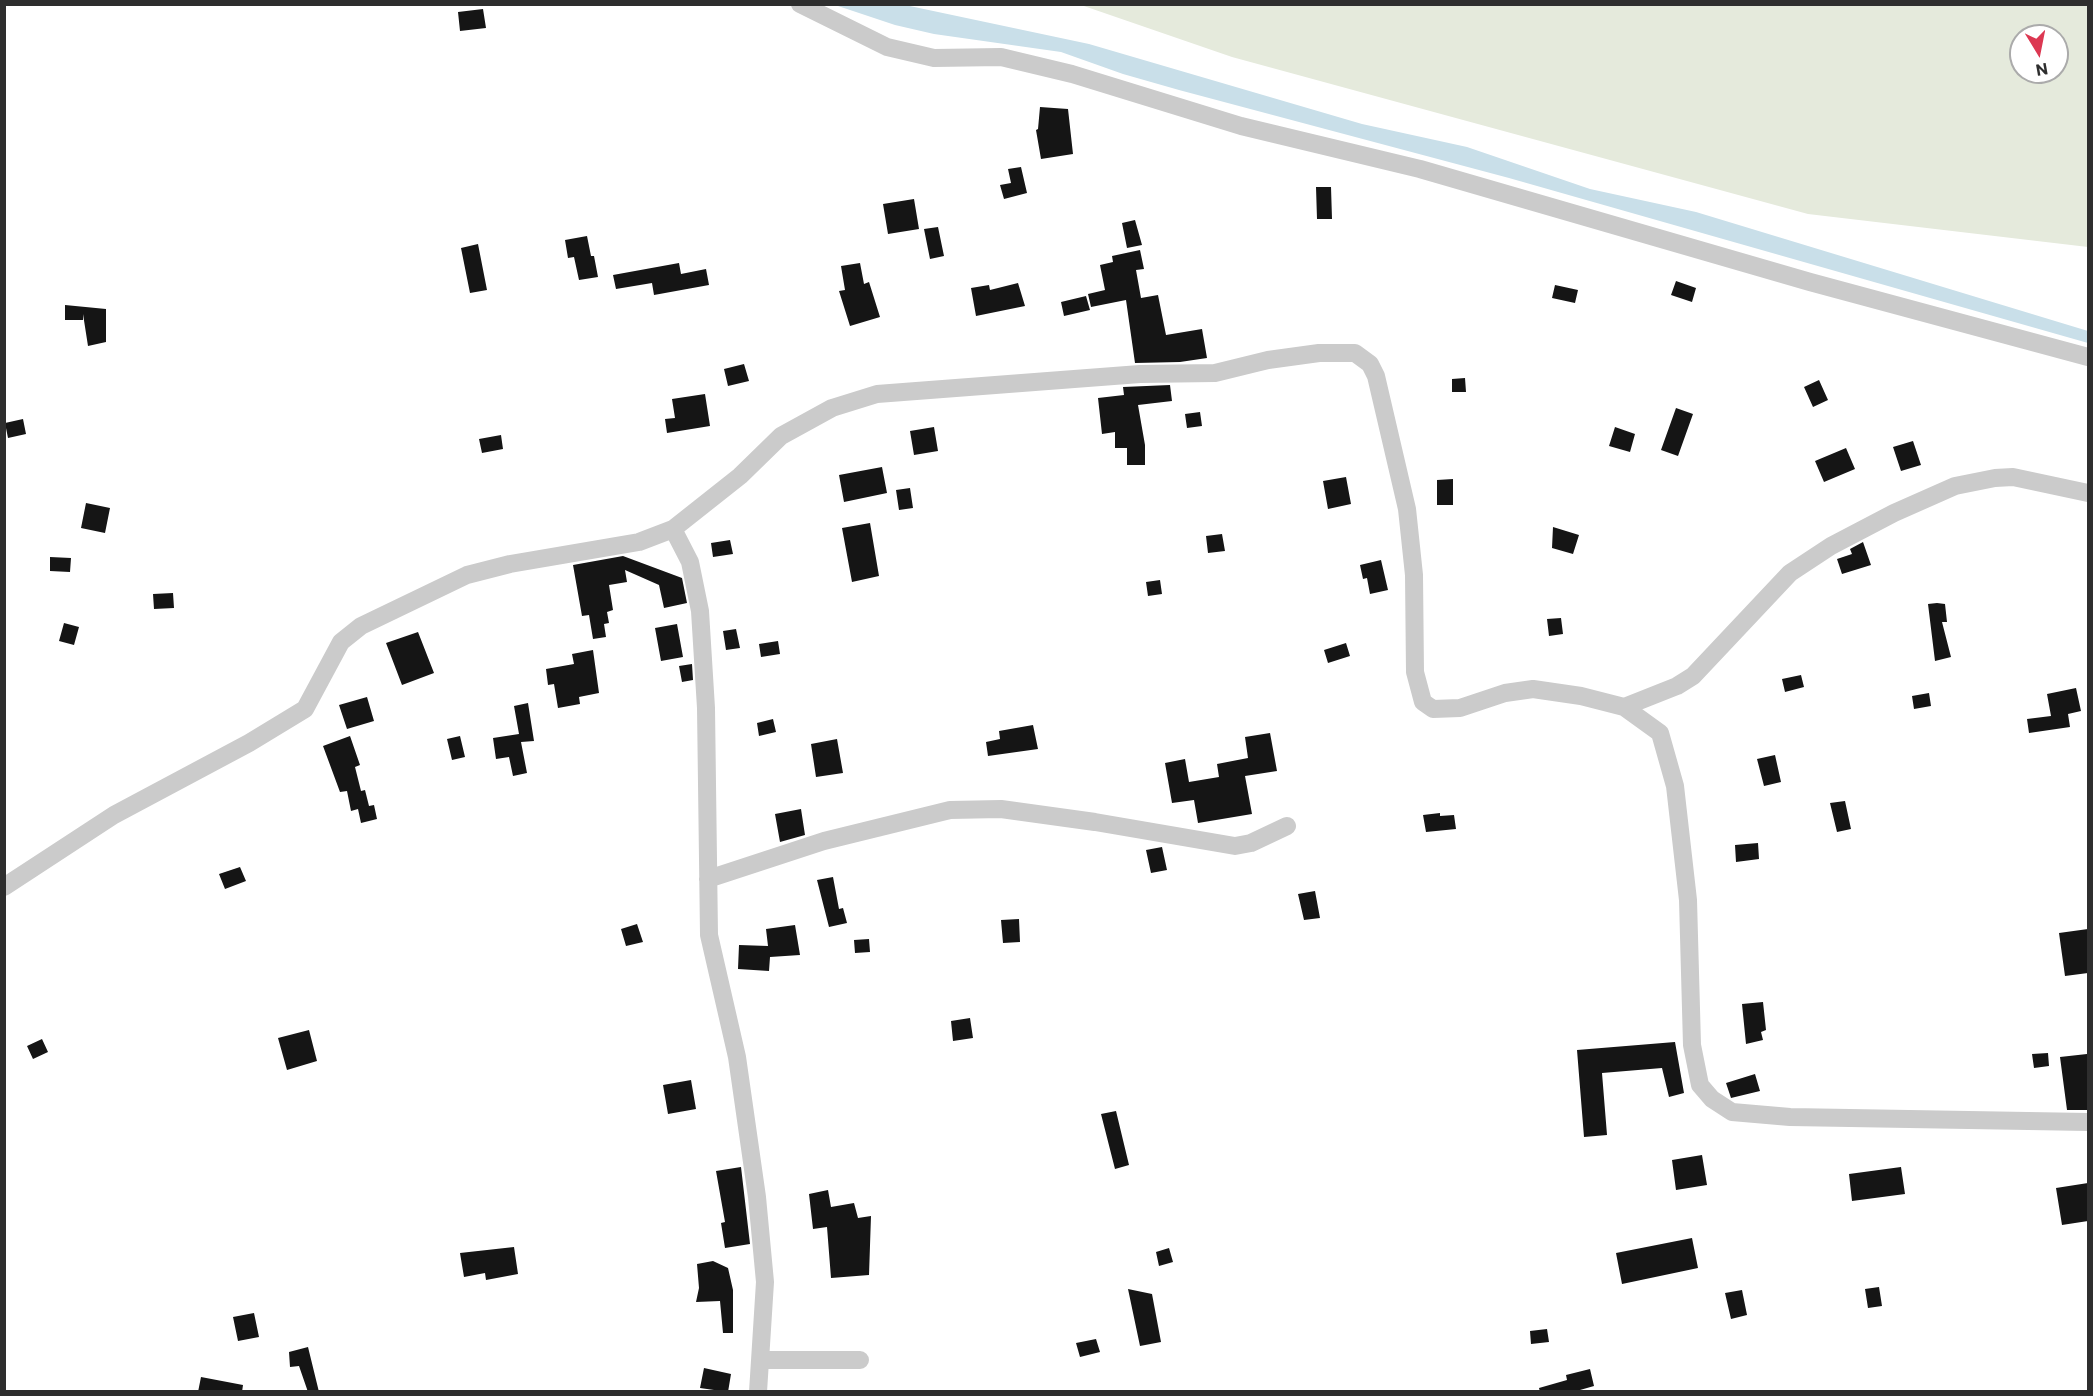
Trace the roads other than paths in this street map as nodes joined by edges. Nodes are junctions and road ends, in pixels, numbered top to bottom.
1 (800, 4) edge
2 (2088, 357) edge
3 (2088, 493) edge
4 (673, 529) junction
5 (1624, 707) junction
6 (1287, 826) dead end
7 (708, 879) junction
8 (4, 887) edge
9 (2088, 1122) edge
10 (760, 1360) junction
11 (860, 1360) dead end
12 (758, 1392) edge

1 - 2 street
3 - 5 street
4 - 5 street
4 - 7 street
4 - 8 street
5 - 9 street
6 - 7 street
7 - 10 street
10 - 11 street
10 - 12 street

